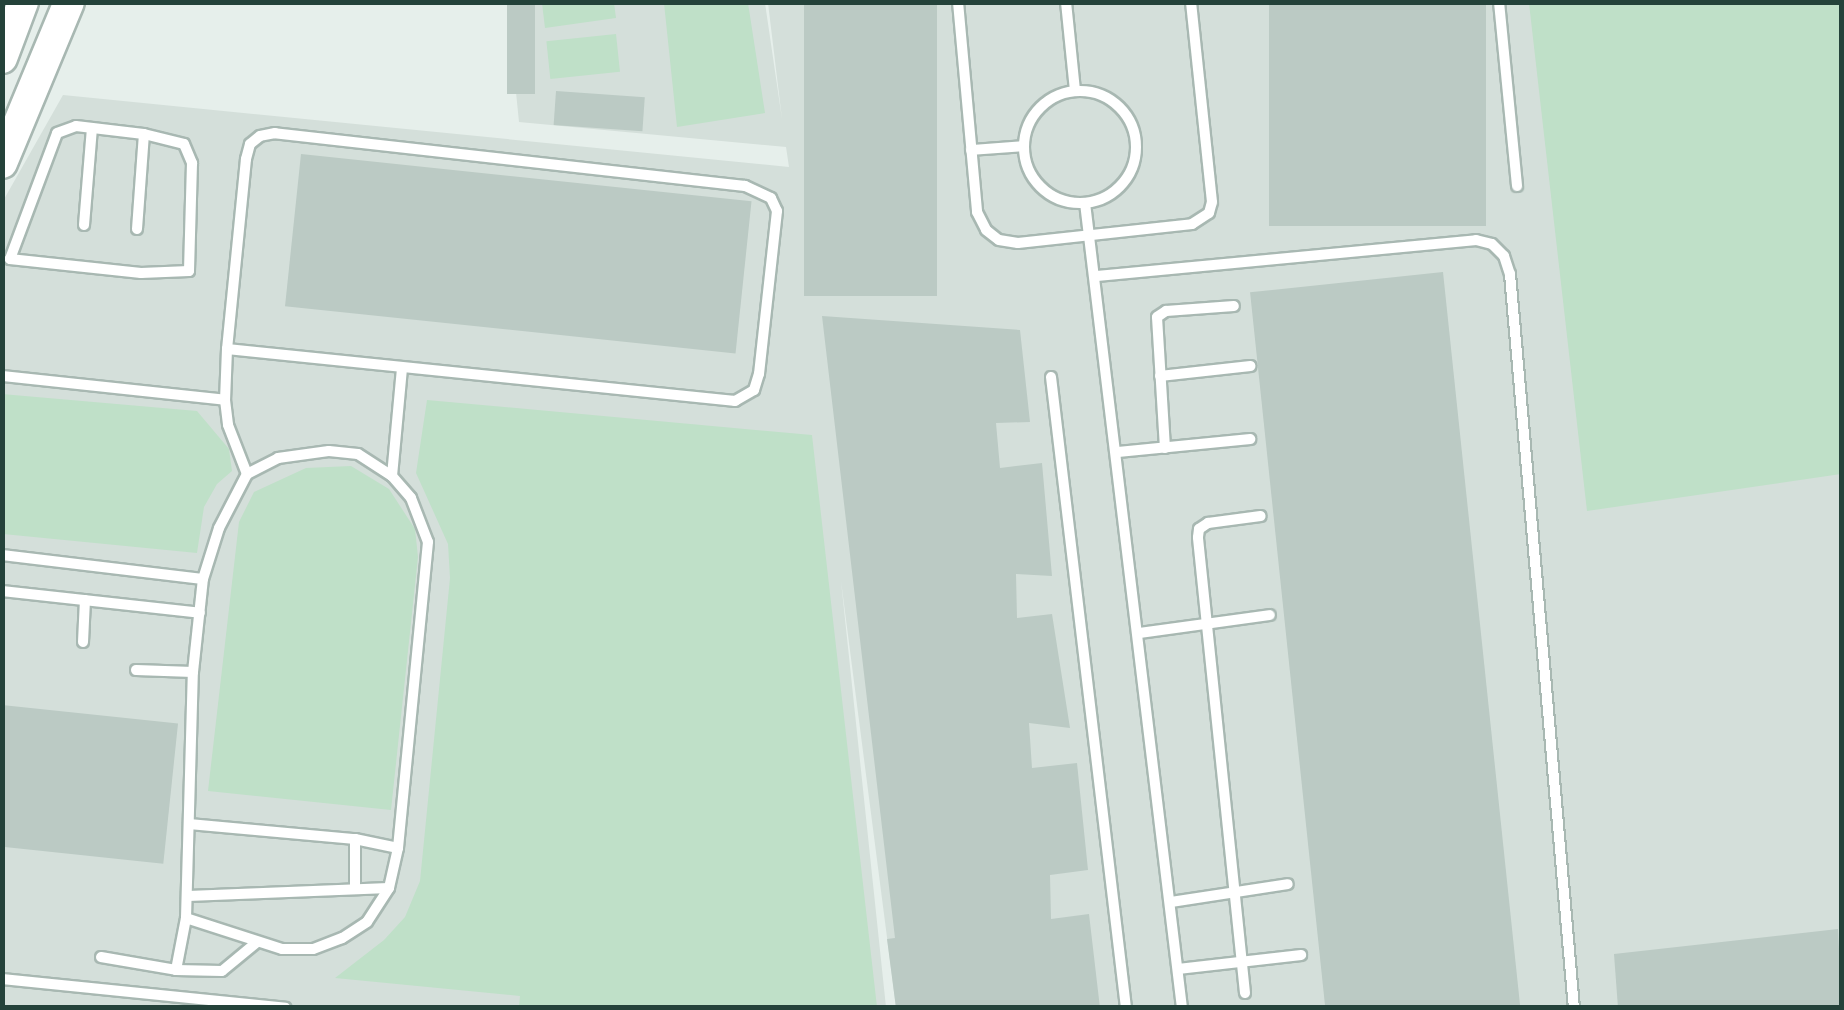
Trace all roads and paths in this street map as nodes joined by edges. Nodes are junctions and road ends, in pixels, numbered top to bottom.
1 (23, 2) edge
2 (69, 2) edge
3 (958, 2) edge
4 (1066, 2) edge
5 (1191, 2) edge
6 (1499, 2) edge
7 (2, 58) edge
8 (1075, 91) junction
9 (92, 128) junction
10 (144, 134) junction
11 (1024, 146) junction
12 (971, 150) junction
13 (2, 163) edge
14 (1517, 186) dead end
15 (1085, 204) junction
16 (84, 225) dead end
17 (137, 229) dead end
18 (1089, 233) junction
19 (6, 258) edge
20 (1097, 276) junction
21 (1234, 306) dead end
22 (227, 349) junction
23 (1250, 366) dead end
24 (402, 368) junction
25 (2, 376) edge
26 (1160, 376) junction
27 (1050, 377) dead end
28 (225, 400) junction
29 (1250, 440) dead end
30 (1165, 448) junction
31 (1118, 452) junction
32 (247, 474) junction
33 (392, 476) junction
34 (1261, 516) dead end
35 (2, 555) edge
36 (204, 578) junction
37 (2, 591) edge
38 (85, 600) junction
39 (200, 614) junction
40 (1270, 615) dead end
41 (1207, 624) junction
42 (1139, 633) junction
43 (82, 642) dead end
44 (136, 670) dead end
45 (193, 672) junction
46 (189, 824) junction
47 (355, 838) junction
48 (398, 848) junction
49 (1288, 884) dead end
50 (354, 887) junction
51 (388, 888) junction
52 (1232, 892) junction
53 (188, 896) junction
54 (1171, 902) junction
55 (186, 918) junction
56 (256, 942) junction
57 (1300, 955) dead end
58 (101, 958) dead end
59 (1241, 961) junction
60 (176, 970) junction
61 (1178, 970) junction
62 (2, 979) edge
63 (1245, 993) dead end
64 (286, 1008) edge
65 (1126, 1008) edge
66 (1182, 1008) edge
67 (1574, 1008) edge

1 - 7 main road
2 - 13 main road
3 - 12 lane
4 - 8 lane
5 - 18 lane
6 - 14 lane
8 - 11 lane
8 - 15 lane
9 - 10 lane
9 - 16 lane
9 - 19 lane
10 - 17 lane
10 - 19 lane
11 - 12 lane
11 - 15 lane
12 - 18 lane
15 - 18 lane
18 - 20 lane
20 - 31 lane
20 - 67 lane
21 - 26 lane
22 - 24 lane
22 - 24 lane
22 - 28 lane
23 - 26 lane
24 - 33 lane
25 - 28 lane
26 - 30 lane
27 - 65 lane
28 - 32 lane
29 - 30 lane
30 - 31 lane
31 - 42 lane
32 - 33 lane
32 - 36 lane
33 - 48 lane
34 - 41 lane
35 - 36 lane
36 - 39 lane
37 - 38 lane
38 - 39 lane
38 - 43 lane
39 - 45 lane
40 - 41 lane
41 - 42 lane
41 - 52 lane
42 - 54 lane
44 - 45 lane
45 - 46 lane
46 - 47 lane
46 - 53 lane
47 - 48 lane
47 - 50 lane
48 - 51 lane
49 - 52 lane
50 - 51 lane
50 - 53 lane
51 - 56 lane
52 - 54 lane
52 - 59 lane
53 - 55 lane
54 - 61 lane
55 - 56 lane
55 - 60 lane
56 - 60 lane
57 - 59 lane
58 - 60 lane
59 - 61 lane
59 - 63 lane
61 - 66 lane
62 - 64 lane

